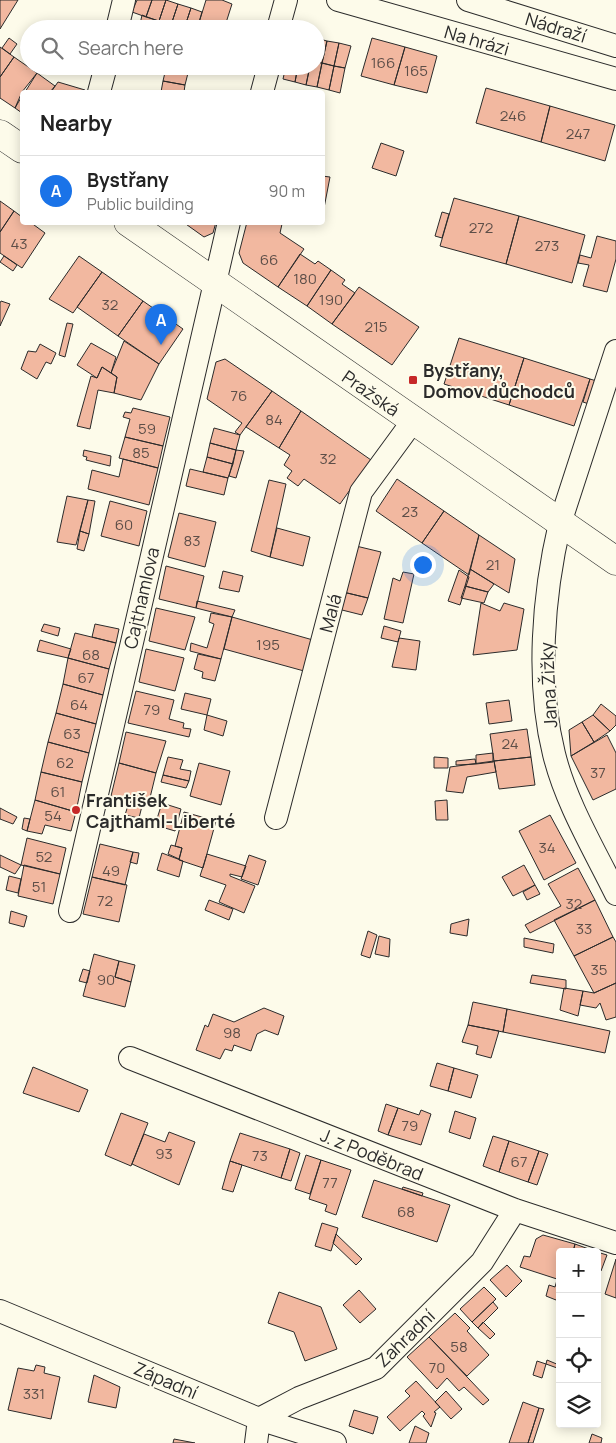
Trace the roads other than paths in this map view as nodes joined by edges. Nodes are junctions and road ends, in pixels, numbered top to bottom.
1 (124, 0) edge
2 (286, 0) edge
3 (338, 0) edge
4 (468, 0) edge
5 (118, 20) edge
6 (280, 20) edge
7 (616, 46) edge
8 (104, 75) edge
9 (267, 75) edge
10 (616, 79) edge
11 (100, 90) edge
12 (263, 90) edge
13 (0, 134) edge
14 (20, 148) edge
15 (132, 225) edge
16 (228, 225) edge
17 (213, 284) junction
18 (616, 351) edge
19 (413, 421) junction
20 (560, 523) junction
21 (616, 561) edge
22 (276, 818) dead end
23 (616, 894) edge
24 (70, 911) dead end
25 (130, 1058) dead end
26 (515, 1210) junction
27 (616, 1243) edge
28 (0, 1311) edge
29 (259, 1420) junction
30 (256, 1443) edge
31 (335, 1443) edge

1 - 5 street
2 - 6 street
3 - 10 street, Na hrázi
4 - 7 street, Nádraží
8 - 11 street
9 - 12 street
13 - 14 street
15 - 17 street, Pražská
16 - 17 street
17 - 19 street, Pražská
17 - 24 street, Cajthamlova
18 - 20 street, Jana Žižky
19 - 20 street, Pražská
19 - 22 street, Malá
20 - 21 street, Pražská
20 - 23 street, Jana Žižky
25 - 26 street, J. z Poděbrad
26 - 27 street, J. z Poděbrad
26 - 29 street, Zahradní
28 - 29 street, Západní
29 - 30 street
29 - 31 street, Západní

